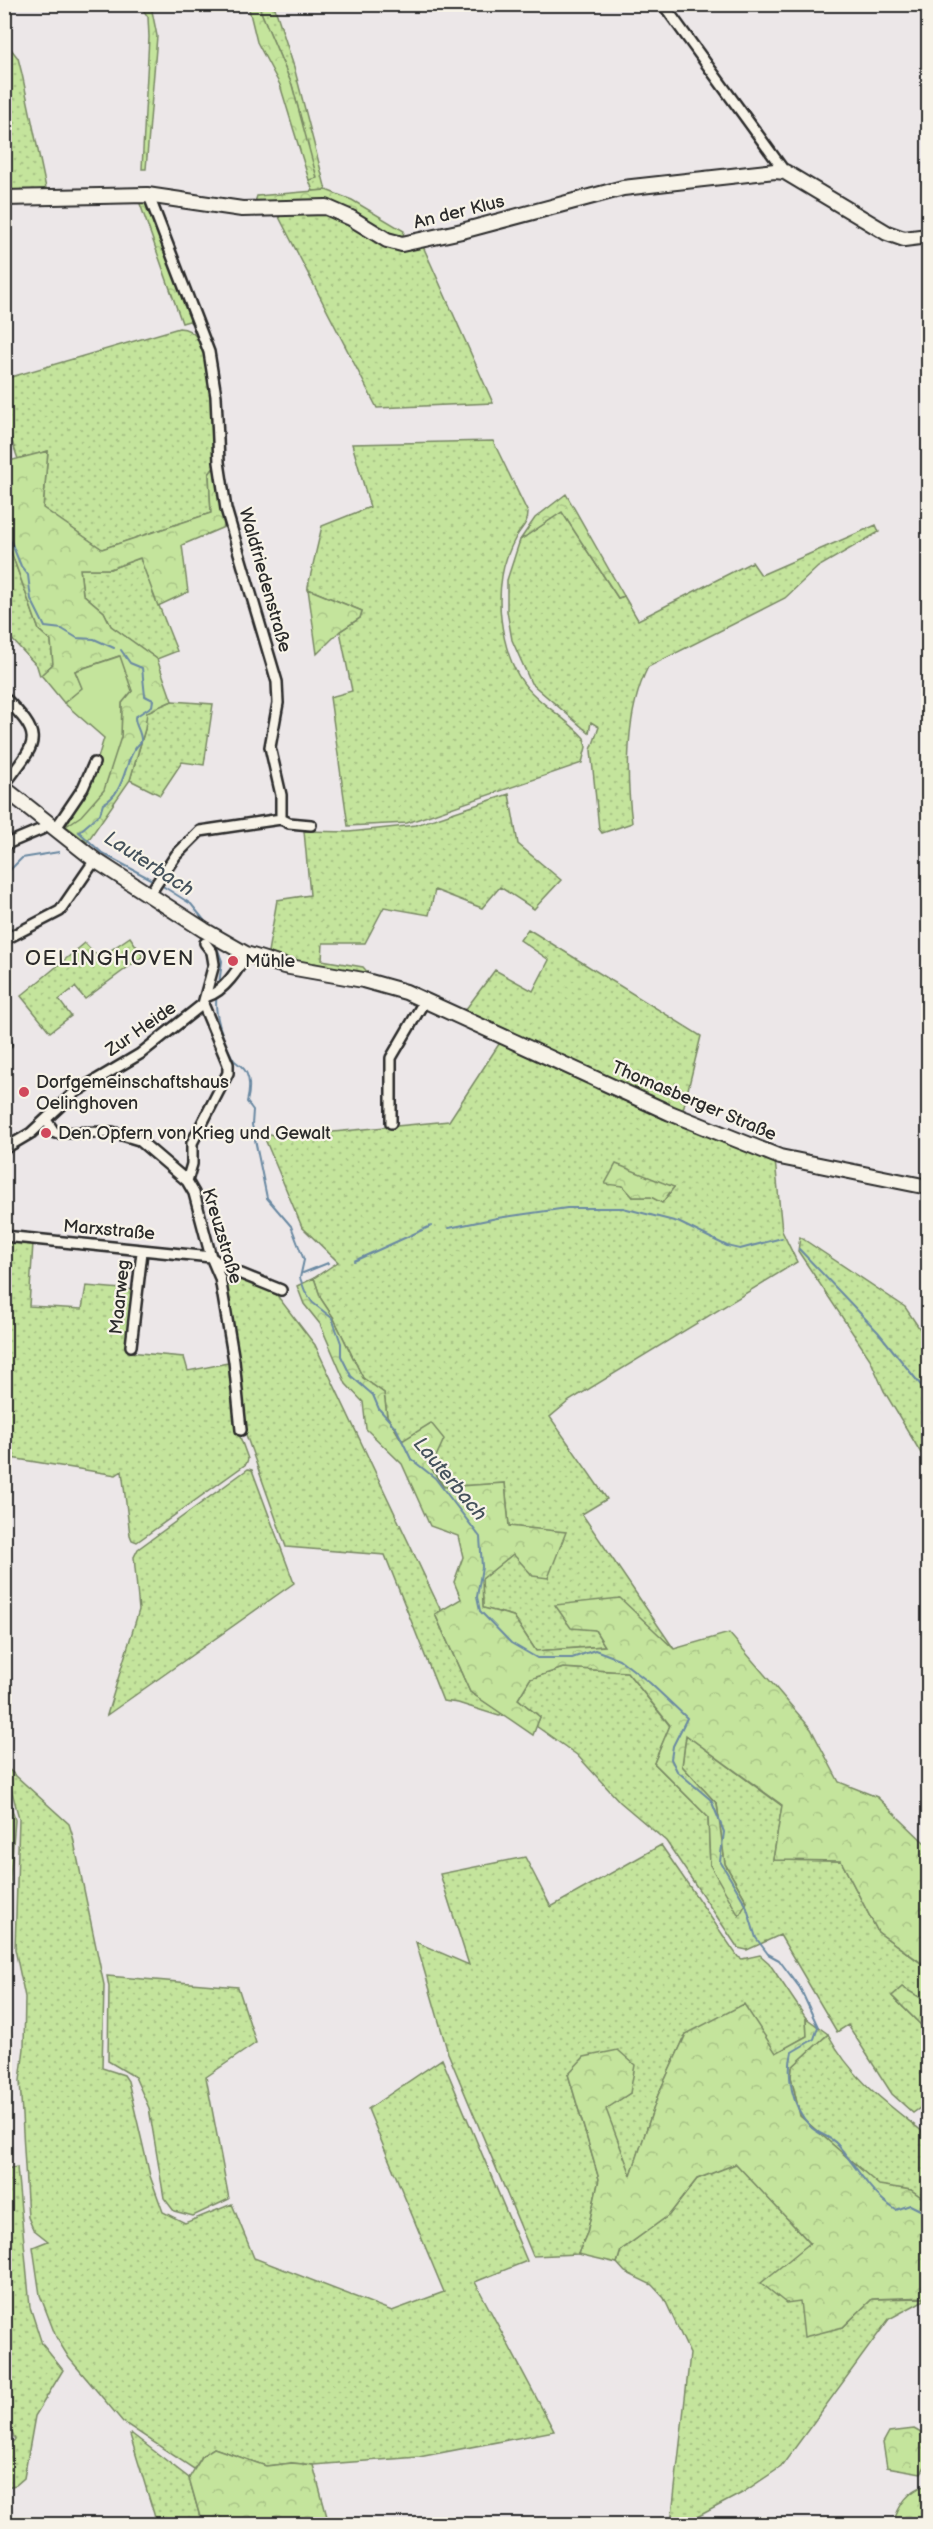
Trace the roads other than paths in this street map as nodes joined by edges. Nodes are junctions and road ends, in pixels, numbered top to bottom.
1 (663, 4) edge
2 (785, 172) junction
3 (149, 196) junction
4 (4, 198) edge
5 (928, 236) edge
6 (4, 697) edge
7 (93, 763) dead end
8 (4, 787) edge
9 (281, 819) junction
10 (52, 825) junction
11 (311, 825) dead end
12 (4, 845) edge
13 (95, 860) junction
14 (154, 888) junction
15 (205, 937) junction
16 (4, 940) edge
17 (246, 954) junction
18 (208, 998) junction
19 (425, 1000) junction
20 (46, 1120) junction
21 (391, 1123) dead end
22 (4, 1149) edge
23 (187, 1181) junction
24 (928, 1187) edge
25 (4, 1236) edge
26 (142, 1252) junction
27 (211, 1257) junction
28 (281, 1290) dead end
29 (131, 1346) dead end
30 (241, 1430) dead end

1 - 2 street
2 - 3 main road, An der Klus
2 - 5 main road
3 - 4 main road, An der Klus
3 - 9 street, Waldfriedenstraße
6 - 8 street
7 - 10 street
8 - 10 main road, Thomasberger Straße
9 - 11 street
9 - 14 street
10 - 12 street
10 - 13 main road, Thomasberger Straße
13 - 14 main road, Thomasberger Straße
13 - 16 street
14 - 15 main road, Thomasberger Straße
15 - 17 main road, Thomasberger Straße
15 - 18 street
17 - 18 street, Zur Heide
17 - 19 main road, Thomasberger Straße
18 - 20 street, Zur Heide
18 - 23 street
19 - 21 street
19 - 24 main road, Thomasberger Straße
20 - 22 street, Zur Heide
20 - 23 street, Kreuzstraße
23 - 27 street, Kreuzstraße
25 - 26 street, Marxstraße
26 - 27 street, Marxstraße
26 - 29 street, Maarweg
27 - 28 street
27 - 30 street, Kreuzstraße

